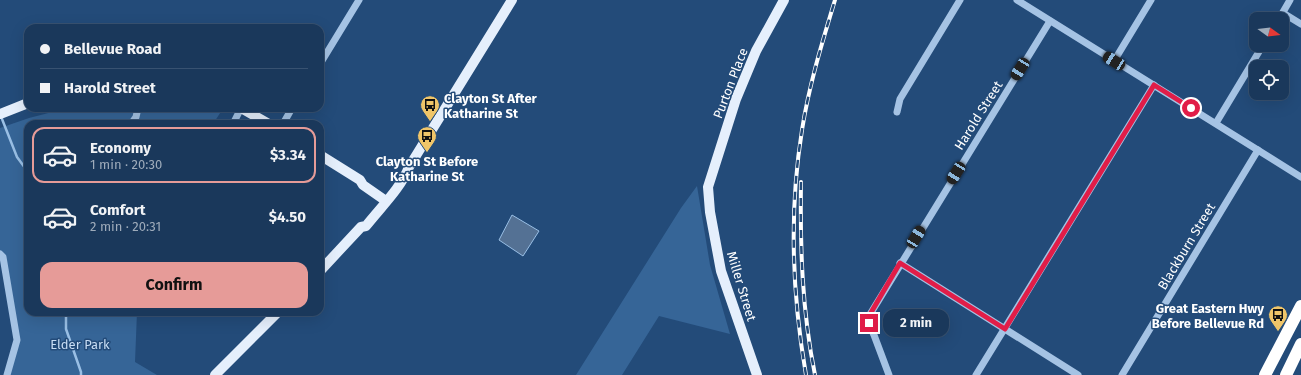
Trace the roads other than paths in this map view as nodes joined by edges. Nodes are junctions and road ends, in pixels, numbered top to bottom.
1 (360, 0) edge
2 (512, 0) edge
3 (784, 0) edge
4 (960, 0) edge
5 (1017, 0) edge
6 (1151, 0) edge
7 (1290, 0) edge
8 (1283, 12) edge
9 (1289, 19) edge
10 (1050, 21) junction
11 (1301, 24) edge
12 (1259, 52) edge
13 (324, 58) edge
14 (1114, 61) junction
15 (1154, 85) junction
16 (24, 105) edge
17 (248, 112) edge
18 (897, 112) dead end
19 (0, 114) edge
20 (262, 120) edge
21 (1216, 123) junction
22 (1258, 150) junction
23 (324, 158) edge
24 (1301, 176) edge
25 (709, 180) joint
26 (386, 197) junction
27 (0, 254) edge
28 (900, 263) junction
29 (324, 267) edge
30 (1301, 306) edge
31 (274, 316) edge
32 (1005, 329) junction
33 (1301, 344) edge
34 (7, 375) edge
35 (215, 375) edge
36 (757, 375) edge
37 (889, 375) edge
38 (976, 375) edge
39 (1078, 375) edge
40 (1122, 375) edge
41 (1265, 375) edge
42 (1286, 375) edge

1 - 13 street
2 - 26 main road
3 - 25 main road, Purton Place
4 - 18 street
5 - 10 street
6 - 14 street
7 - 8 street
9 - 11 street
10 - 14 street
10 - 28 street, Harold Street
12 - 21 street
14 - 15 street
15 - 21 street
15 - 32 street
16 - 19 main road
17 - 20 main road
21 - 22 street
22 - 24 street
22 - 40 street, Blackburn Street
23 - 26 main road
25 - 36 main road, Miller Street
26 - 29 main road
27 - 34 street
28 - 32 street
28 - 37 street, Harold Street
30 - 41 highway
31 - 35 main road
32 - 38 street
32 - 39 street
33 - 42 highway

